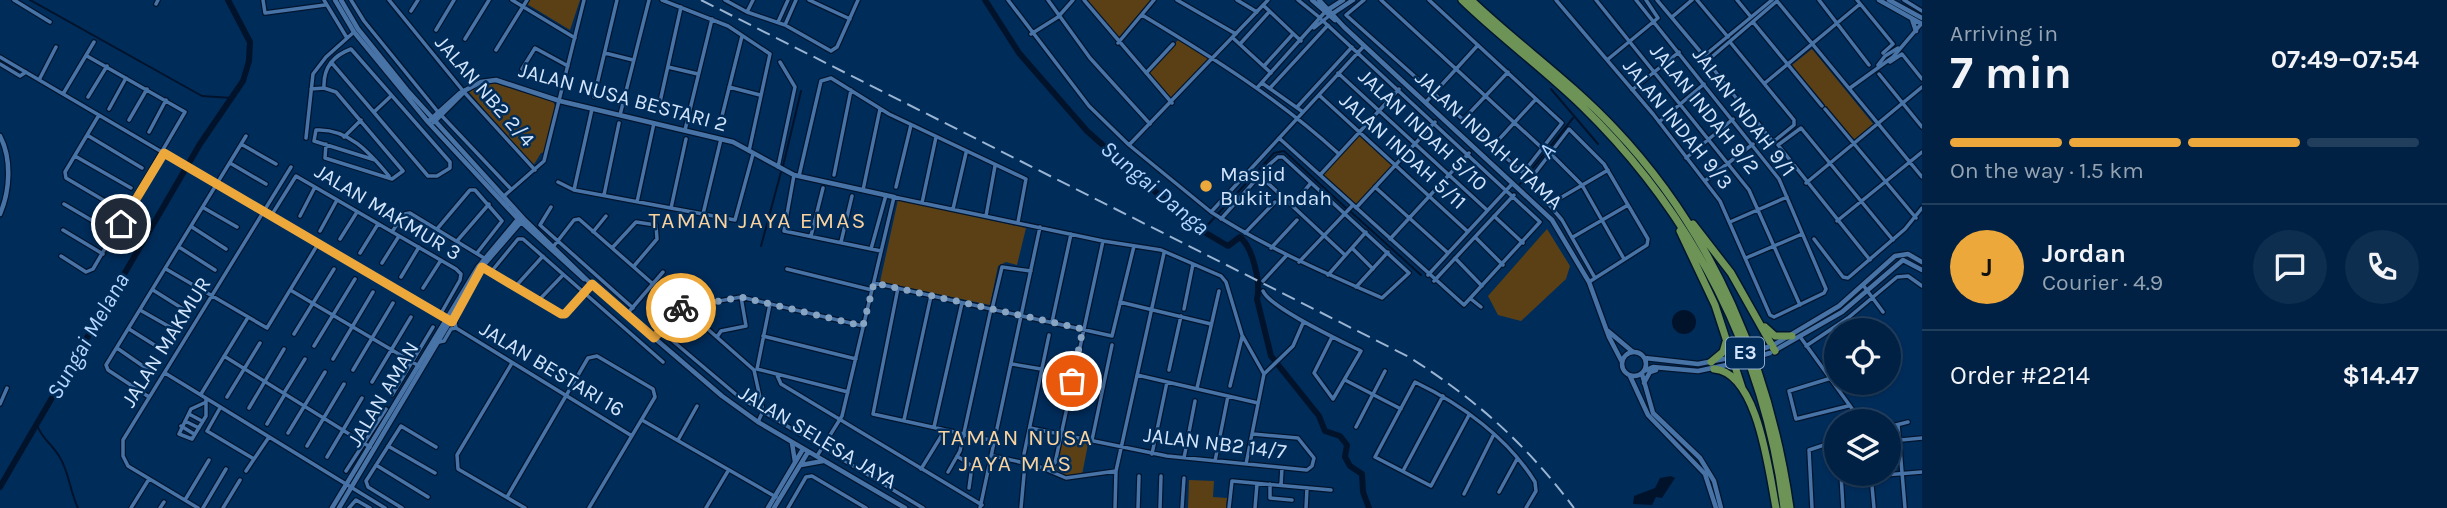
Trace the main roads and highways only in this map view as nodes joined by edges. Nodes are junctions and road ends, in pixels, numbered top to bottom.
1 (335, 0) edge
2 (341, 0) edge
3 (1312, 0) edge
4 (1319, 0) edge
5 (1343, 0) edge
6 (1353, 0) edge
7 (1462, 0) edge
8 (1471, 0) edge
9 (1879, 0) edge
10 (1888, 1) edge
11 (1329, 13) junction
12 (1910, 17) junction
13 (1922, 22) edge
14 (356, 30) junction
15 (1916, 31) road end
16 (431, 121) junction
17 (0, 136) edge
18 (501, 197) junction
19 (894, 197) road end
20 (1671, 211) junction
21 (1680, 211) junction
22 (0, 214) edge
23 (521, 219) junction
24 (513, 229) junction
25 (536, 238) junction
26 (1922, 262) edge
27 (1922, 270) edge
28 (590, 283) junction
29 (1865, 288) junction
30 (449, 320) junction
31 (1760, 321) junction
32 (1607, 331) junction
33 (1726, 334) junction
34 (1792, 336) junction
35 (1771, 349) junction
36 (1633, 352) junction
37 (1645, 358) junction
38 (1734, 360) junction
39 (1622, 362) junction
40 (1712, 365) junction
41 (1664, 368) junction
42 (1643, 373) junction
43 (1630, 376) junction
44 (1644, 387) junction
45 (1741, 388) junction
46 (1648, 411) junction
47 (792, 443) junction
48 (805, 450) junction
49 (824, 461) junction
50 (797, 464) junction
51 (350, 486) junction
52 (777, 498) junction
53 (332, 508) edge
54 (340, 508) edge
55 (768, 508) edge
56 (774, 508) edge
57 (905, 508) edge
58 (1718, 508) edge
59 (1776, 508) edge
60 (1784, 508) edge
61 (1790, 508) edge

1 - 14 main road, JALAN SELESA JAYA
2 - 14 main road, JALAN SELESA JAYA
3 - 11 main road
4 - 11 main road
5 - 11 main road
6 - 11 main road
7 - 20 highway, E3
8 - 21 highway, E3
9 - 10 main road
10 - 12 main road
10 - 13 main road
11 - 32 main road, JALAN INDAH UTAMA
12 - 13 main road
12 - 15 main road
14 - 16 main road, JALAN SELESA JAYA
16 - 18 main road, JALAN SELESA JAYA
16 - 19 main road, JALAN NUSA BESTARI 2
17 - 22 main road
18 - 23 main road, JALAN SELESA JAYA
18 - 24 main road
20 - 33 highway
20 - 60 highway, E3
21 - 31 highway
21 - 61 highway, E3
23 - 24 main road
23 - 25 main road, JALAN SELESA JAYA
23 - 28 main road, JALAN SELESA JAYA
24 - 25 main road
24 - 30 main road, JALAN AMAN
24 - 30 main road, JALAN AMAN
25 - 28 main road, JALAN SELESA JAYA
26 - 29 main road
27 - 29 main road
28 - 47 main road, JALAN SELESA JAYA
29 - 34 main road
29 - 35 main road
30 - 51 main road, JALAN AMAN
30 - 51 main road, JALAN AMAN
31 - 34 highway
31 - 35 highway
32 - 36 main road
32 - 39 main road, JALAN INDAH UTAMA
33 - 38 highway
33 - 40 highway
34 - 35 main road
35 - 38 main road, bridge
36 - 37 main road
36 - 39 main road
37 - 40 main road
37 - 42 main road
38 - 40 main road
38 - 45 highway
39 - 43 main road
40 - 41 main road
40 - 45 highway
41 - 42 main road
41 - 44 main road
42 - 43 main road
42 - 44 main road
43 - 46 main road
44 - 46 main road
45 - 59 highway
46 - 58 main road
47 - 48 main road, JALAN SELESA JAYA
47 - 50 main road
48 - 49 main road, JALAN SELESA JAYA
48 - 50 main road
49 - 50 main road
49 - 57 main road, JALAN SELESA JAYA
50 - 52 main road
51 - 53 main road, JALAN AMAN
51 - 54 main road, JALAN AMAN
52 - 55 main road
52 - 56 main road

